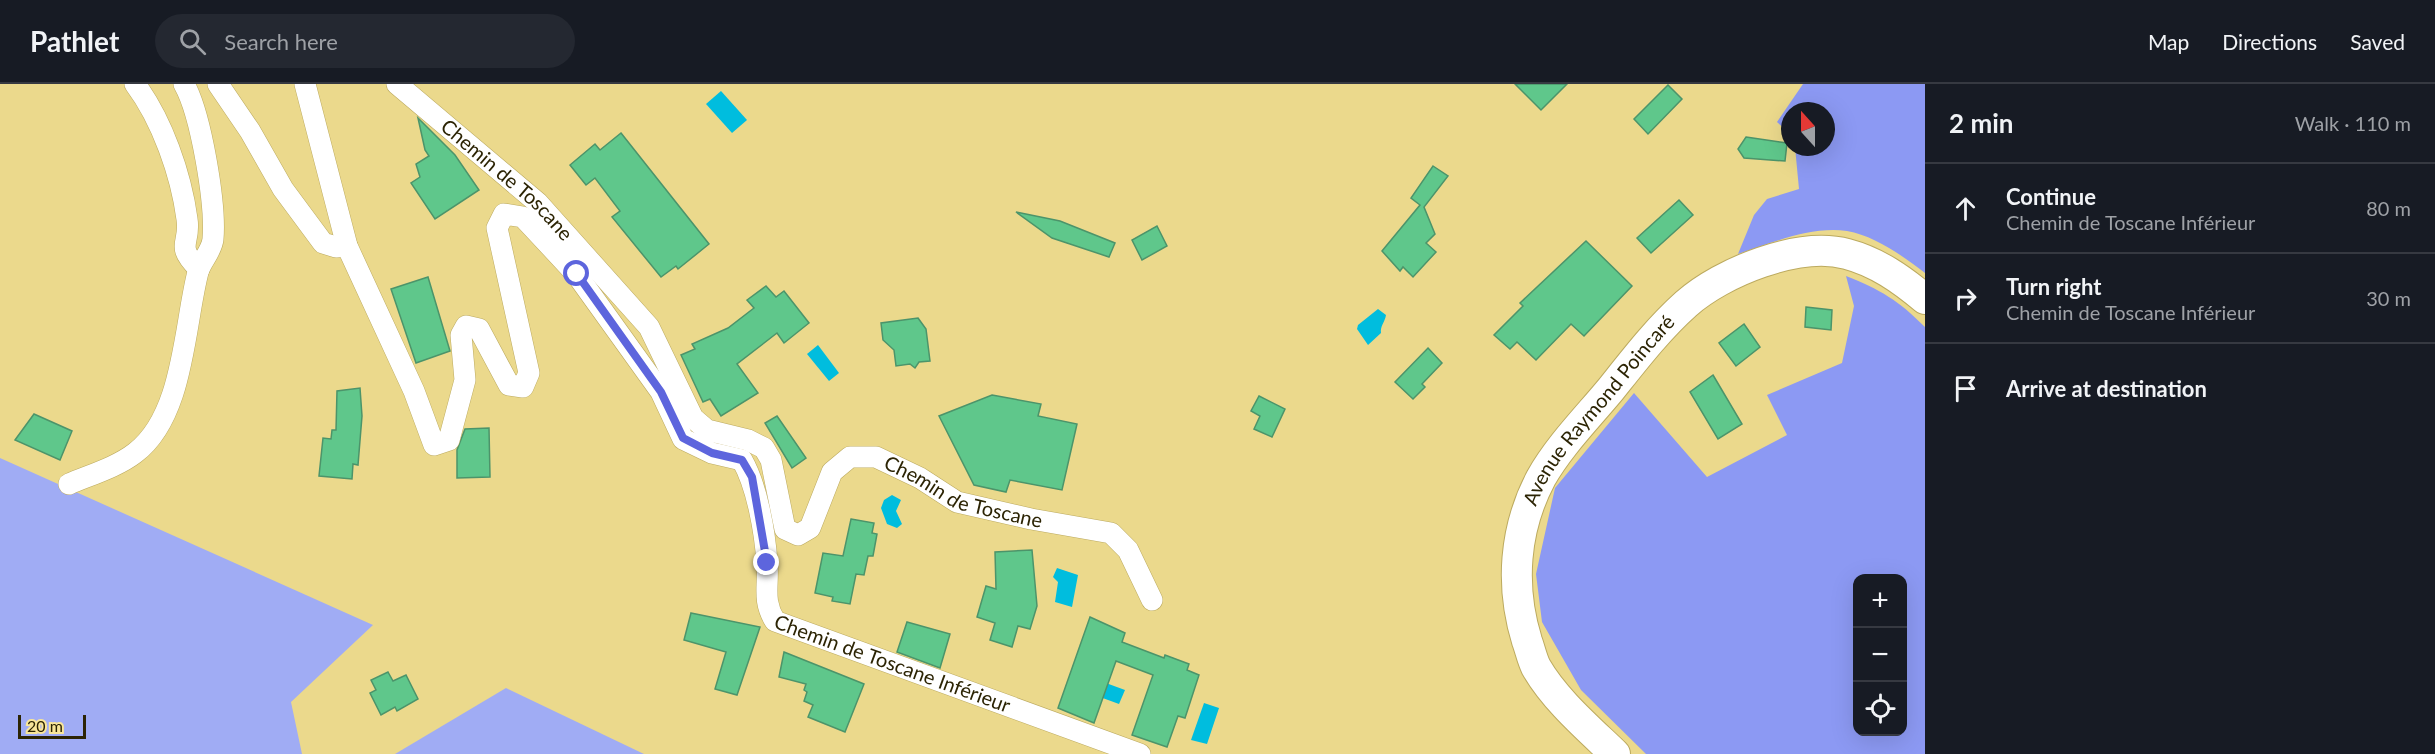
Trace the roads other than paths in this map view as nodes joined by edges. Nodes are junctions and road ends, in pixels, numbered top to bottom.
1 (135, 84) edge
2 (184, 84) edge
3 (218, 84) edge
4 (305, 84) edge
5 (397, 84) edge
6 (347, 246) junction
7 (199, 269) junction
8 (1918, 292) edge
9 (69, 484) dead end
10 (1152, 600) dead end
11 (1140, 754) edge
12 (1616, 754) edge

1 - 7 street
2 - 7 street
3 - 6 street
4 - 6 street
5 - 10 street, Chemin de Toscane
6 - 11 street, Chemin de Toscane Inférieur
7 - 9 street
8 - 12 main road, Avenue Raymond Poincaré

